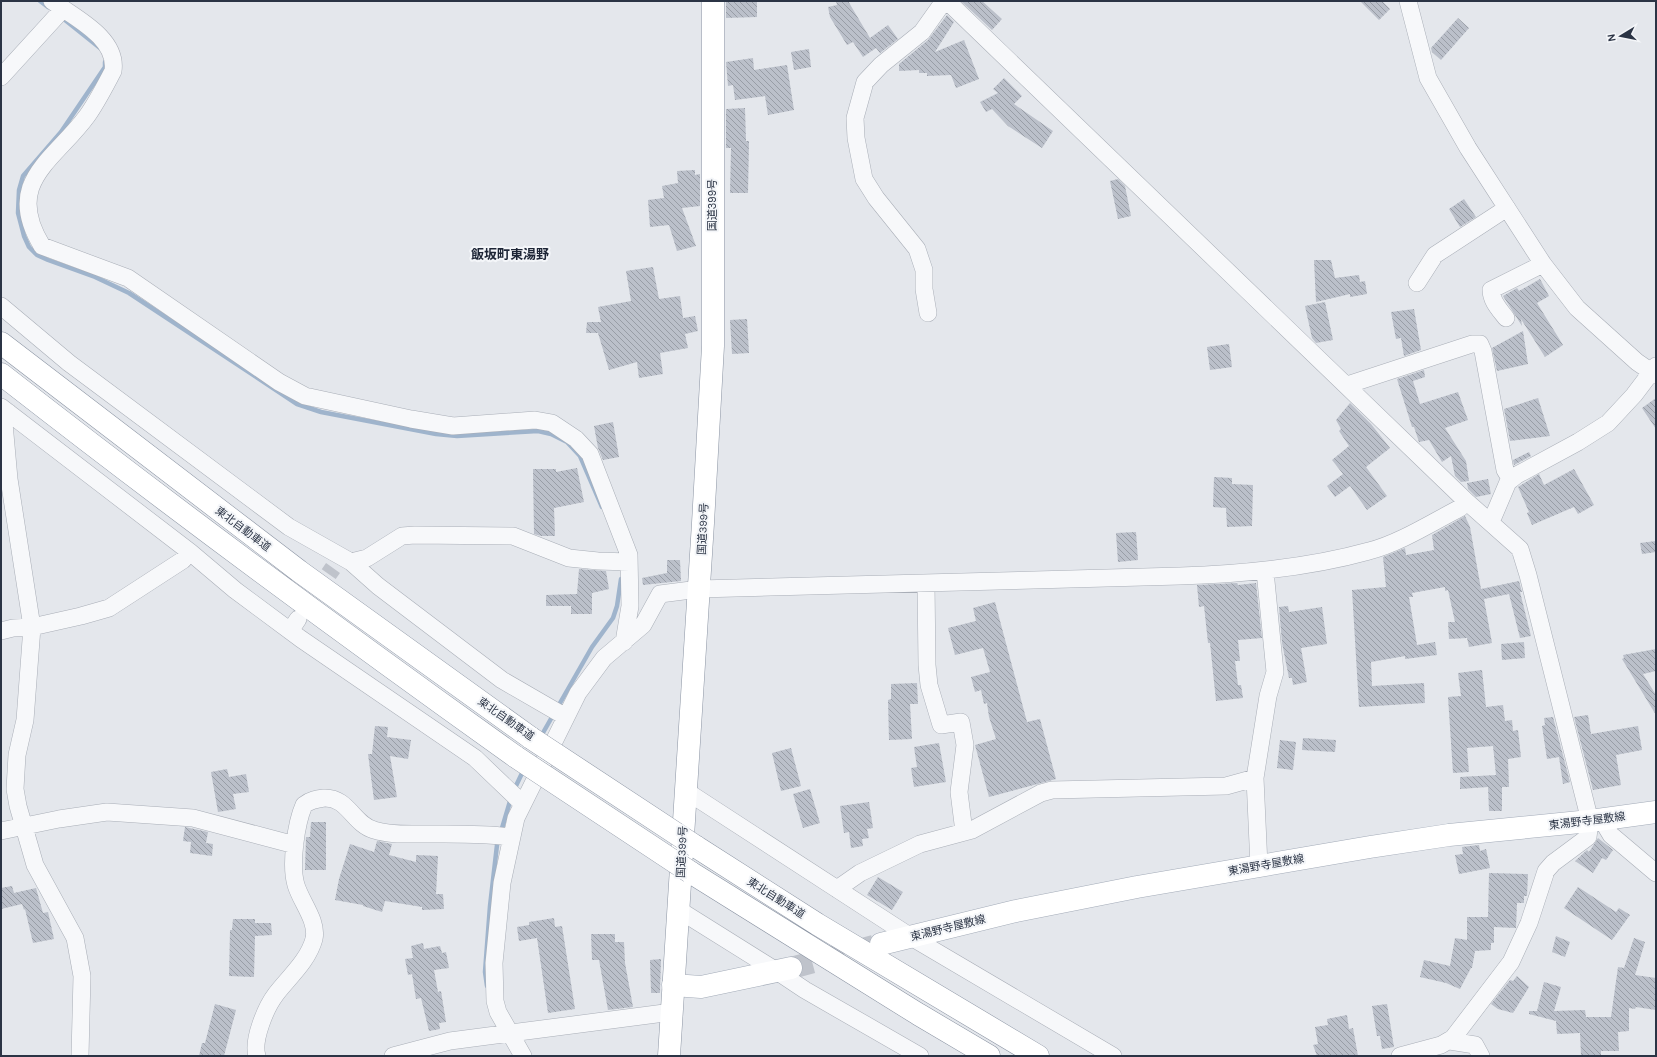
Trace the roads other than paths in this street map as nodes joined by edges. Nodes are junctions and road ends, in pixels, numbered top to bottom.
1 (713, 1) edge
2 (944, 1) edge
3 (947, 1) edge
4 (1408, 1) edge
5 (57, 11) edge
6 (1, 77) edge
7 (1507, 208) junction
8 (1543, 264) junction
9 (1417, 283) dead end
10 (1, 306) edge
11 (928, 313) dead end
12 (1506, 318) dead end
13 (1, 343) edge
14 (1655, 371) edge
15 (1, 374) edge
16 (1347, 385) junction
17 (5, 409) edge
18 (1511, 480) junction
19 (1466, 501) junction
20 (1491, 522) junction
21 (190, 552) junction
22 (341, 562) junction
23 (623, 562) junction
24 (1265, 571) junction
25 (926, 584) junction
26 (699, 589) junction
27 (32, 627) junction
28 (1, 631) edge
29 (624, 642) junction
30 (559, 713) junction
31 (1255, 778) junction
32 (686, 791) junction
33 (517, 797) junction
34 (1656, 812) edge
35 (1596, 821) junction
36 (24, 825) junction
37 (1, 831) edge
38 (964, 832) junction
39 (504, 836) junction
40 (295, 845) junction
41 (1259, 866) junction
42 (1656, 873) edge
43 (837, 889) junction
44 (679, 910) junction
45 (911, 937) junction
46 (881, 944) tunnel mouth
47 (785, 970) junction
48 (673, 985) junction
49 (672, 1012) junction
50 (502, 1034) junction
51 (1450, 1041) junction
52 (80, 1056) edge
53 (258, 1056) edge
54 (394, 1056) edge
55 (523, 1056) edge
56 (669, 1056) edge
57 (920, 1056) edge
58 (989, 1056) edge
59 (1038, 1056) edge
60 (1113, 1056) edge
61 (1400, 1056) edge
62 (1481, 1056) edge

1 - 26 main road, 国道399号
2 - 11 street
3 - 16 street
4 - 7 street
5 - 6 street
5 - 23 street
7 - 8 street
7 - 9 street
8 - 12 street
8 - 14 street
10 - 22 street
13 - 59 main road, 東北自動車道, bridge
14 - 18 street
15 - 58 main road, bridge
16 - 18 street
16 - 19 street
17 - 21 street
17 - 27 street
18 - 20 street
19 - 20 street
19 - 24 street
20 - 35 street
21 - 27 street
21 - 33 street
22 - 23 street
22 - 30 street
23 - 29 street
24 - 25 street
24 - 31 street
25 - 26 street
25 - 38 street
26 - 29 street
26 - 32 main road, 国道399号
27 - 28 street
27 - 36 street
29 - 30 street
30 - 33 street
31 - 38 street
31 - 41 street
32 - 43 street
32 - 44 main road, 国道399号
33 - 39 street
34 - 35 main road, 東湯野寺屋敷線
35 - 41 main road, 東湯野寺屋敷線
35 - 42 street
35 - 51 street
36 - 37 street
36 - 40 street
36 - 52 street
38 - 43 street
39 - 40 street
39 - 50 street
40 - 53 street
41 - 45 main road, 東湯野寺屋敷線
43 - 45 street
44 - 47 street
44 - 48 main road, 国道399号
45 - 46 main road, 東湯野寺屋敷線
45 - 60 street
47 - 48 main road
47 - 57 street
48 - 49 main road, 国道399号
49 - 50 street
49 - 56 main road, 国道399号
50 - 54 street
50 - 55 street
51 - 61 street
51 - 62 street

